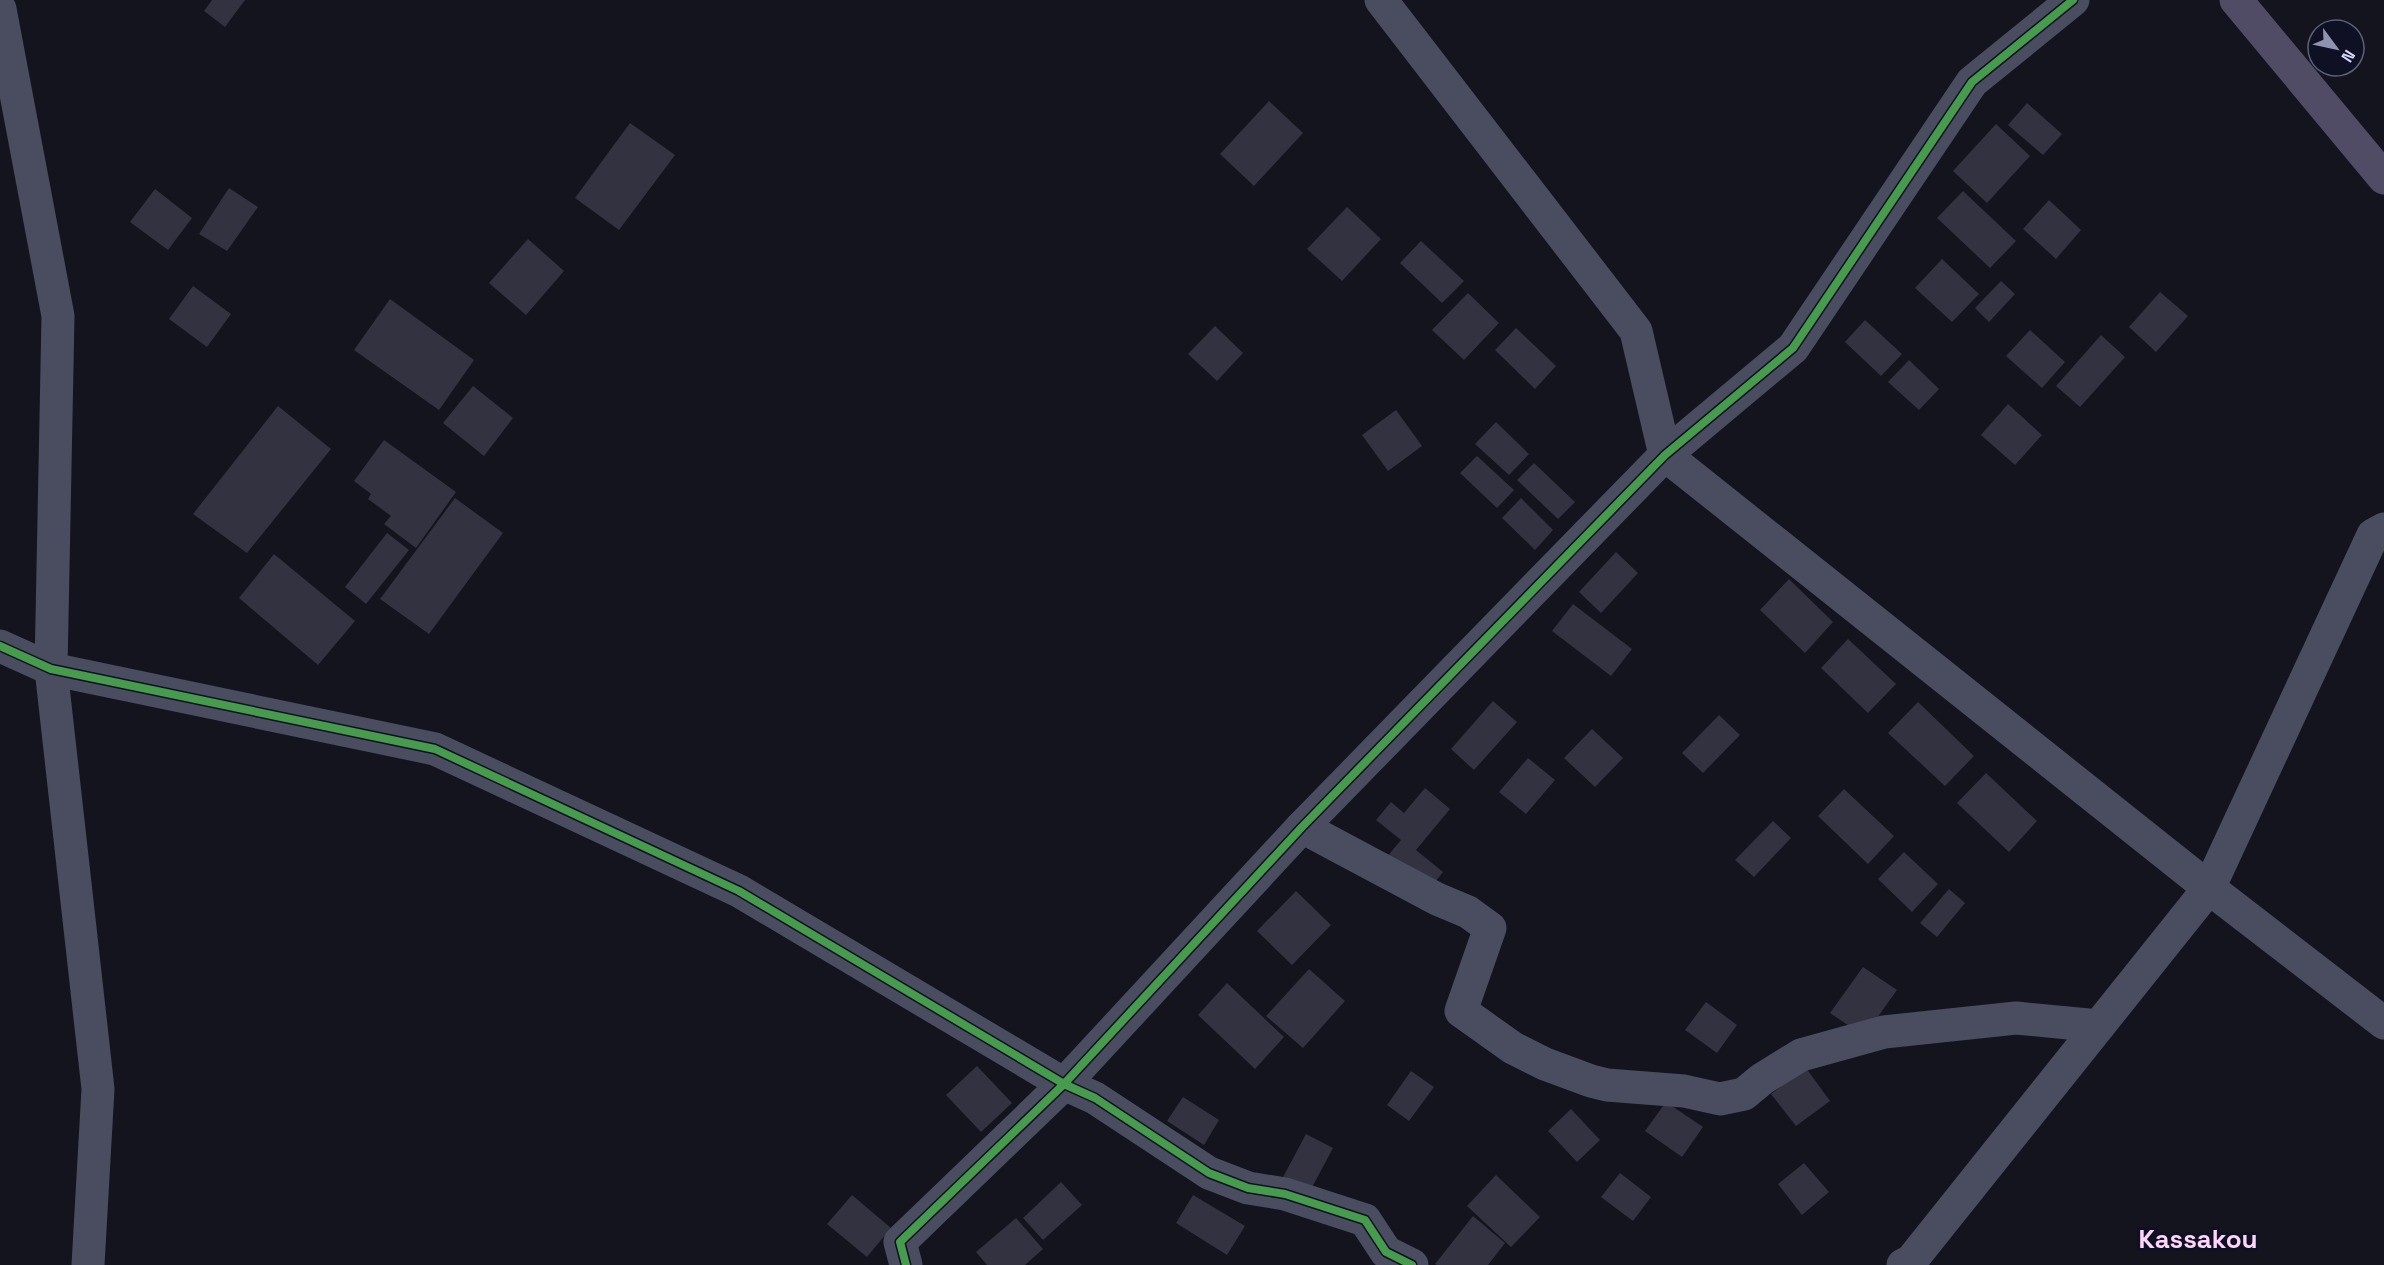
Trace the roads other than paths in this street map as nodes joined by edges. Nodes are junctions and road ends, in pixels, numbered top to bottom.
1 (1381, 0) edge
2 (2073, 0) edge
3 (2236, 0) edge
4 (0, 9) edge
5 (2384, 178) edge
6 (1665, 455) junction
7 (2384, 529) edge
8 (0, 646) edge
9 (51, 669) junction
10 (1302, 827) junction
11 (2209, 888) junction
12 (2384, 1023) edge
13 (2099, 1026) junction
14 (1064, 1084) junction
15 (1907, 1263) edge
16 (88, 1265) edge
17 (906, 1265) edge
18 (1412, 1265) edge

1 - 6 street
2 - 6 street
3 - 5 main road
4 - 9 street
6 - 10 street
6 - 11 street
7 - 11 street
8 - 9 street
9 - 14 street
9 - 16 street
10 - 13 street
10 - 14 street
11 - 12 street
11 - 13 street
13 - 15 street
14 - 17 street
14 - 18 street

